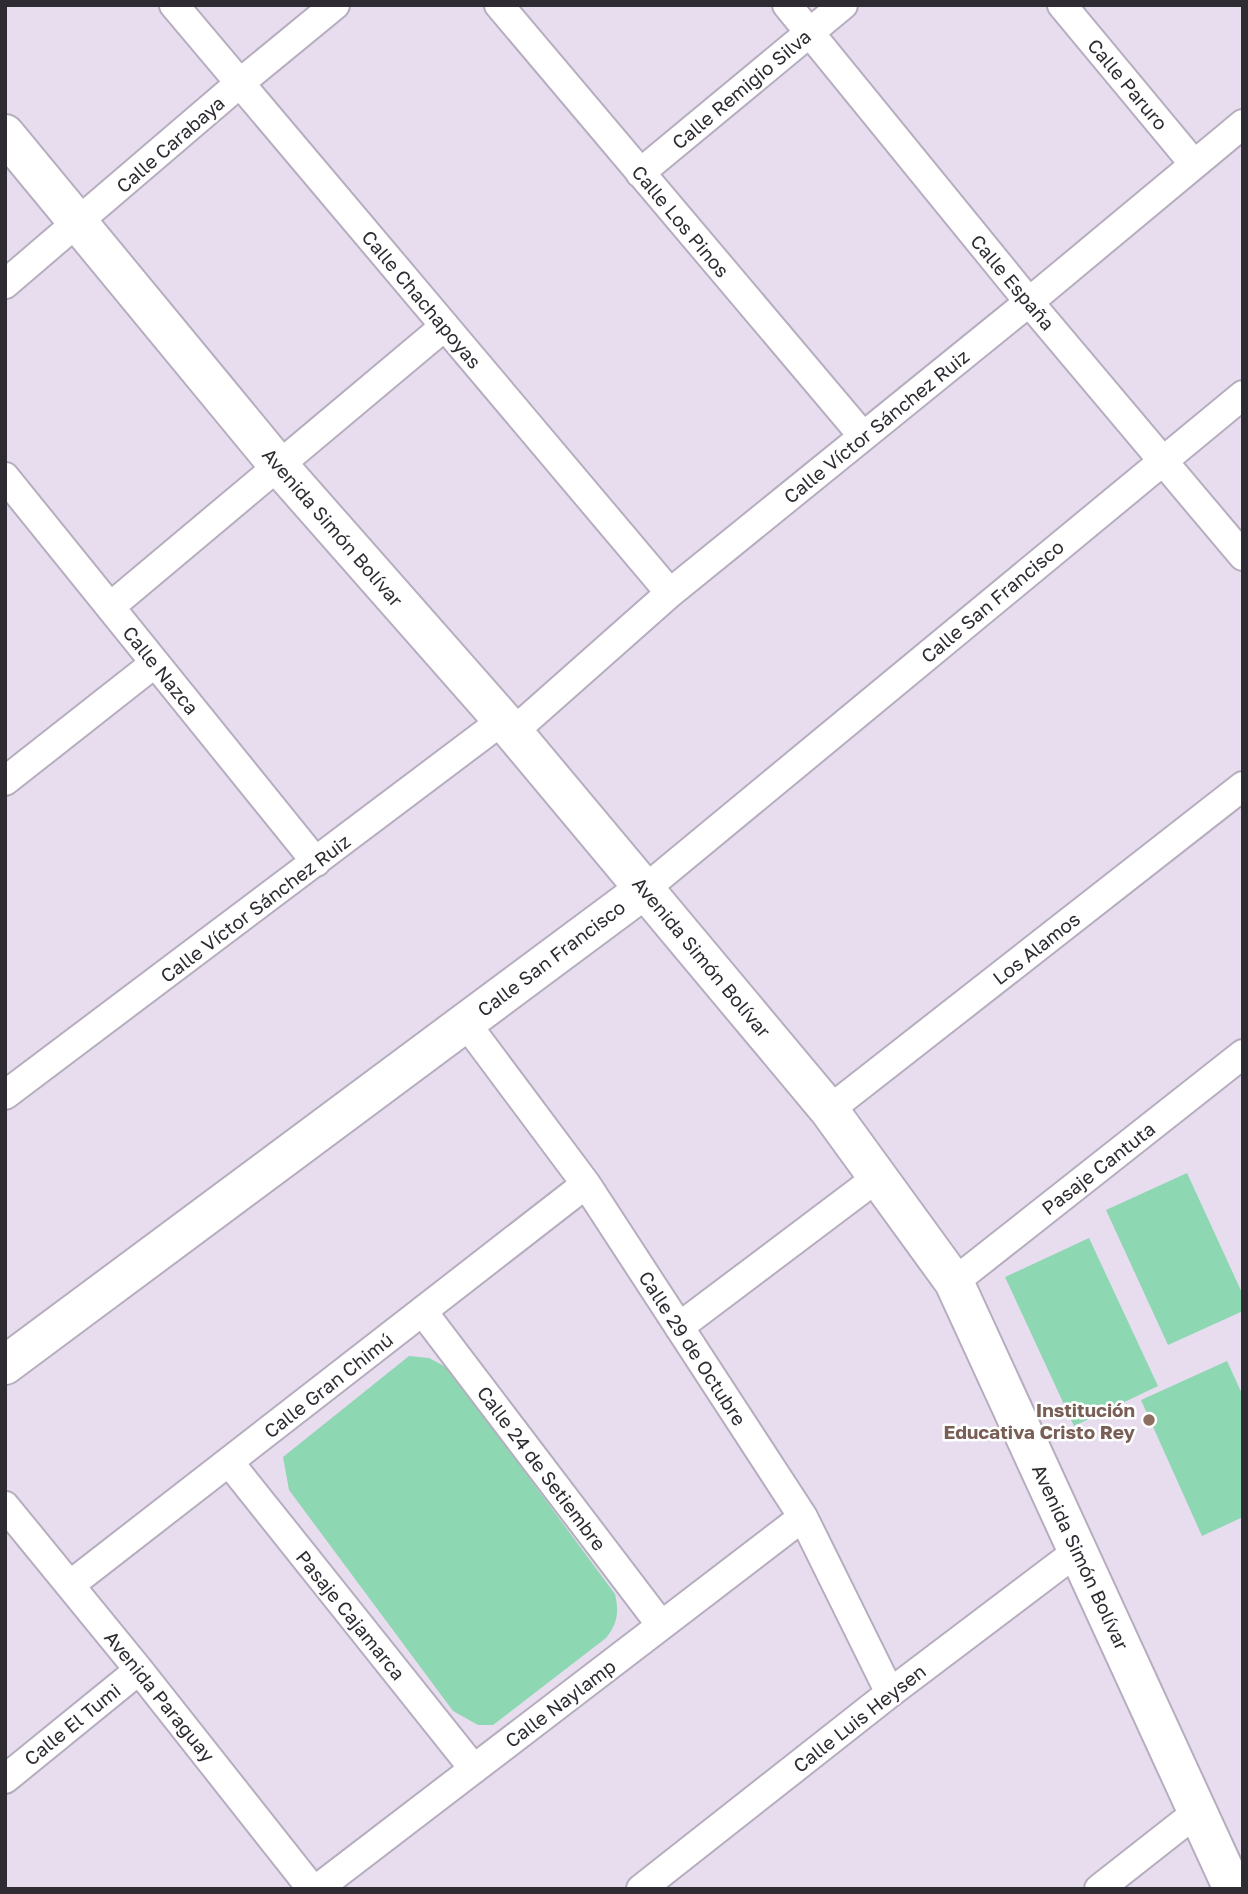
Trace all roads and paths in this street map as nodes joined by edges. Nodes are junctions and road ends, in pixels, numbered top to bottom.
1 (174, 5) edge
2 (335, 5) edge
3 (499, 5) edge
4 (786, 5) edge
5 (842, 5) edge
6 (1069, 8) edge
7 (809, 33) junction
8 (240, 83) junction
9 (1243, 124) edge
10 (5, 134) edge
11 (1194, 164) junction
12 (640, 173) junction
13 (78, 223) junction
14 (5, 284) edge
15 (1029, 302) junction
16 (445, 326) junction
17 (1243, 396) edge
18 (863, 436) junction
19 (1162, 461) junction
20 (278, 466) junction
21 (5, 477) edge
22 (14, 507) edge
23 (1243, 556) edge
24 (670, 593) junction
25 (110, 607) junction
26 (155, 663) junction
27 (508, 726) junction
28 (5, 781) edge
29 (1243, 786) edge
30 (316, 862) junction
31 (645, 889) junction
32 (464, 1022) junction
33 (1243, 1054) edge
34 (5, 1094) edge
35 (829, 1110) junction
36 (878, 1177) junction
37 (586, 1184) junction
38 (954, 1282) junction
39 (423, 1312) junction
40 (679, 1327) junction
41 (5, 1365) edge
42 (229, 1462) junction
43 (5, 1506) edge
44 (803, 1517) junction
45 (1079, 1550) junction
46 (70, 1585) junction
47 (661, 1625) junction
48 (139, 1670) junction
49 (890, 1693) junction
50 (474, 1769) junction
51 (5, 1779) edge
52 (1197, 1812) junction
53 (312, 1889) edge
54 (317, 1889) edge
55 (640, 1889) edge
56 (1100, 1889) edge
57 (1233, 1889) edge

1 - 8 street, Calle Chachapoyas
2 - 8 street, Calle Carabaya
3 - 12 street, Calle Los Pinos
4 - 7 street, Calle España
5 - 7 street, Calle Remigio Silva
6 - 11 street, Calle Paruro
7 - 12 street, Calle Remigio Silva
7 - 15 street, Calle España
8 - 13 street, Calle Carabaya
8 - 16 street, Calle Chachapoyas
9 - 11 street, Calle Víctor Sánchez Ruiz
10 - 13 street, Avenida Simón Bolívar
11 - 15 street, Calle Víctor Sánchez Ruiz
12 - 18 street, Calle Los Pinos
13 - 14 street, Calle Carabaya
13 - 20 street, Avenida Simón Bolívar
15 - 18 street, Calle Víctor Sánchez Ruiz
15 - 19 street, Calle España
16 - 20 street
16 - 24 street, Calle Chachapoyas
17 - 19 street, Calle San Francisco
18 - 24 street, Calle Víctor Sánchez Ruiz
19 - 23 street, Calle España
19 - 31 street, Calle San Francisco
20 - 25 street
20 - 27 street, Avenida Simón Bolívar
21 - 22 street, Calle Nazca
22 - 25 street, Calle Nazca
24 - 27 street, Calle Víctor Sánchez Ruiz
25 - 26 street, Calle Nazca
26 - 28 street
26 - 30 street, Calle Nazca
27 - 30 street, Calle Víctor Sánchez Ruiz
27 - 31 street, Avenida Simón Bolívar
29 - 35 street, Los Alamos
30 - 34 street, Calle Víctor Sánchez Ruiz
31 - 32 street, Calle San Francisco
31 - 35 street, Avenida Simón Bolívar
32 - 37 street, Calle 29 de Octubre
32 - 41 street, Calle San Francisco
33 - 38 street, Pasaje Cantuta
35 - 36 street, Avenida Simón Bolívar
36 - 38 street, Avenida Simón Bolívar
36 - 40 street
37 - 39 street, Calle Gran Chimú
37 - 40 street, Calle 29 de Octubre
38 - 45 street, Avenida Simón Bolívar
39 - 42 street, Calle Gran Chimú
39 - 47 street, Calle 24 de Setiembre
40 - 44 street, Calle 29 de Octubre
42 - 46 street, Calle Gran Chimú
42 - 50 street, Pasaje Cajamarca
43 - 46 street, Avenida Paraguay
44 - 47 street, Calle Naylamp
44 - 49 street, Calle 29 de Octubre
45 - 49 street, Calle Luis Heysen
45 - 52 street, Avenida Simón Bolívar
46 - 48 street, Avenida Paraguay
47 - 50 street, Calle Naylamp
48 - 51 street, Calle El Tumi
48 - 53 street, Avenida Paraguay
49 - 55 street, Calle Luis Heysen
50 - 54 street, Calle Naylamp
52 - 56 street
52 - 57 street, Avenida Simón Bolívar

